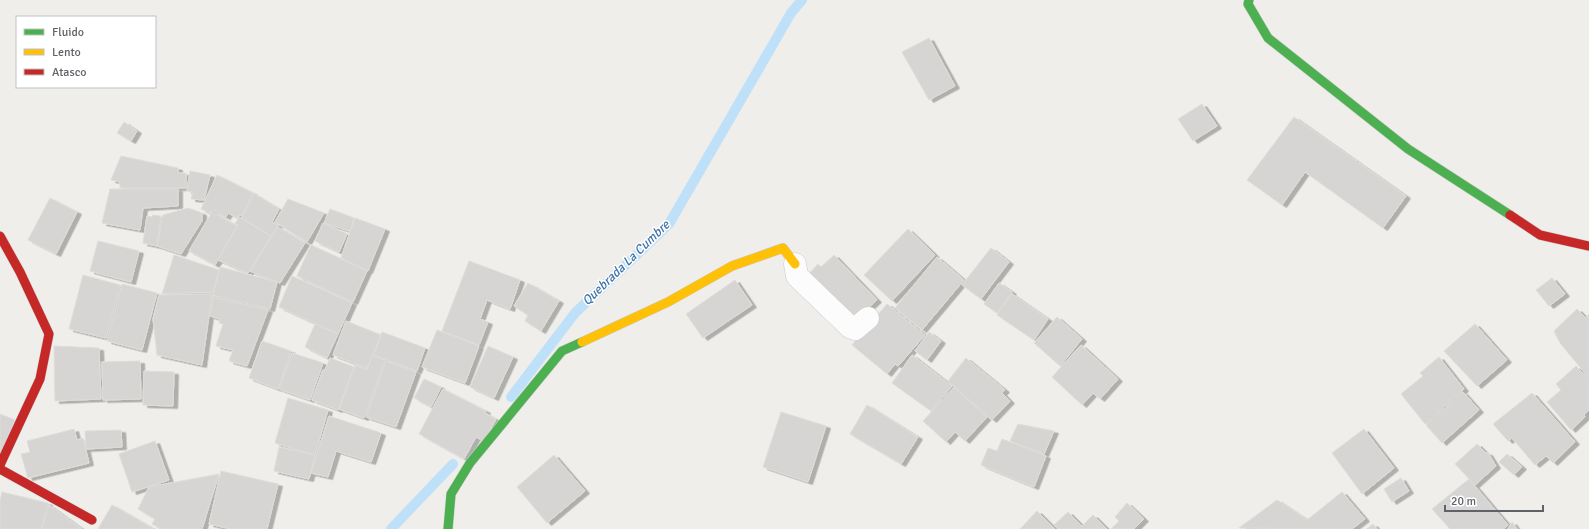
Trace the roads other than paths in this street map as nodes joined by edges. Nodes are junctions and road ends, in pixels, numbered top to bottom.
1 (1249, 0) edge
2 (0, 236) edge
3 (1589, 246) edge
4 (795, 264) joint
5 (868, 318) dead end
6 (0, 465) edge
7 (0, 469) edge
8 (92, 520) dead end
9 (448, 529) edge

1 - 3 street
2 - 6 street
4 - 5 street
4 - 9 street
7 - 8 street

